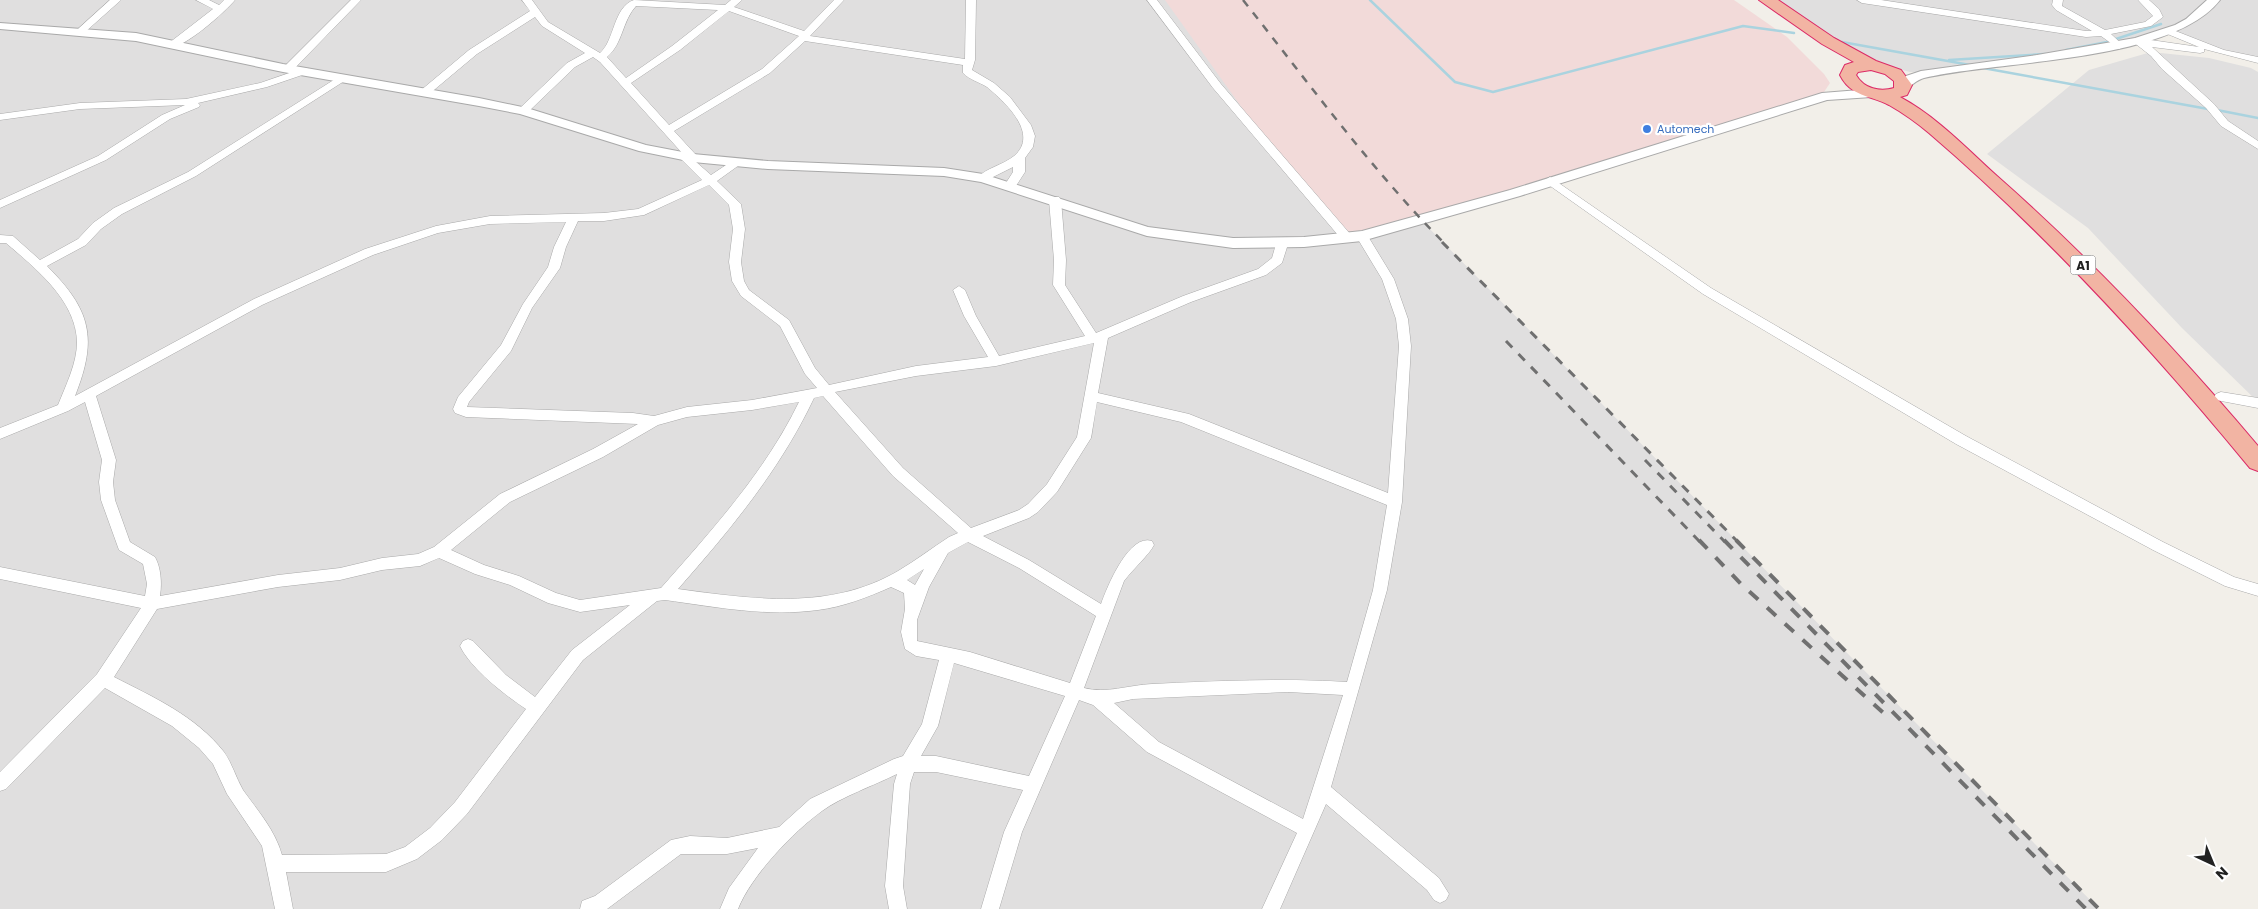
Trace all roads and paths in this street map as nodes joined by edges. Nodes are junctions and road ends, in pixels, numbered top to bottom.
1 (116, 0) edge
2 (200, 0) edge
3 (230, 0) edge
4 (356, 0) edge
5 (528, 0) edge
6 (737, 0) edge
7 (839, 0) edge
8 (970, 0) edge
9 (1152, 0) edge
10 (1758, 0) edge
11 (1767, 0) edge
12 (1862, 0) edge
13 (2058, 0) edge
14 (2143, 0) edge
15 (2214, 0) edge
16 (636, 1) edge
17 (728, 8) junction
18 (220, 9) junction
19 (537, 11) junction
20 (0, 26) edge
21 (81, 31) junction
22 (2168, 31) junction
23 (2103, 33) junction
24 (804, 36) junction
25 (2139, 42) junction
26 (173, 45) junction
27 (2119, 46) junction
28 (2221, 52) junction
29 (597, 55) junction
30 (2258, 60) edge
31 (969, 63) junction
32 (1992, 64) joint
33 (1878, 67) junction
34 (288, 69) junction
35 (304, 71) junction
36 (1938, 72) junction
37 (344, 78) junction
38 (1851, 79) junction
39 (626, 82) junction
40 (1904, 86) junction
41 (424, 93) junction
42 (1878, 94) junction
43 (1826, 96) junction
44 (214, 97) junction
45 (523, 111) junction
46 (0, 117) edge
47 (668, 130) junction
48 (2258, 146) edge
49 (1019, 157) junction
50 (689, 158) junction
51 (736, 163) junction
52 (984, 178) junction
53 (709, 181) junction
54 (1550, 181) junction
55 (1010, 186) junction
56 (1055, 200) junction
57 (0, 204) edge
58 (574, 218) junction
59 (1354, 237) junction
60 (0, 239) edge
61 (1282, 244) junction
62 (40, 265) junction
63 (959, 290) dead end
64 (1098, 337) junction
65 (996, 361) junction
66 (826, 391) junction
67 (89, 394) junction
68 (809, 395) junction
69 (1092, 396) junction
70 (2221, 397) junction
71 (2258, 403) edge
72 (63, 408) junction
73 (654, 421) junction
74 (0, 434) edge
75 (2258, 441) edge
76 (2258, 462) edge
77 (1395, 502) junction
78 (968, 535) junction
79 (1147, 545) dead end
80 (943, 547) junction
81 (439, 551) junction
82 (0, 574) edge
83 (892, 581) junction
84 (2258, 590) edge
85 (659, 595) junction
86 (152, 604) junction
87 (912, 612) junction
88 (1102, 614) junction
89 (468, 646) dead end
90 (948, 655) junction
91 (103, 678) junction
92 (1352, 689) junction
93 (1075, 691) junction
94 (1098, 699) junction
95 (538, 708) junction
96 (909, 762) junction
97 (0, 783) edge
98 (1034, 785) junction
99 (1322, 790) junction
100 (1308, 830) junction
101 (784, 834) junction
102 (276, 864) junction
103 (1440, 894) dead end
104 (588, 907) dead end
105 (284, 909) edge
106 (729, 909) edge
107 (898, 909) edge
108 (990, 909) edge
109 (1270, 909) edge

1 - 21 street
2 - 18 street
3 - 18 street
4 - 34 street
5 - 19 street
6 - 17 street
7 - 24 street
8 - 31 street
9 - 59 street
10 - 38 highway
11 - 33 highway, A1
12 - 23 street
13 - 23 street
14 - 23 street
15 - 22 street
16 - 17 street
16 - 29 street
17 - 24 street
17 - 39 street
18 - 26 street
19 - 29 street
19 - 41 street
20 - 21 street
21 - 26 street
22 - 25 street
22 - 28 street
23 - 27 street
24 - 31 street
24 - 47 street
25 - 27 street
25 - 28 street
25 - 48 street
26 - 34 street
27 - 32 street
28 - 30 street
29 - 39 street
29 - 45 street
31 - 49 street
32 - 36 street
33 - 36 street
33 - 38 highway
33 - 40 highway, A1
34 - 35 street
35 - 37 street
35 - 44 street
36 - 40 street
37 - 41 street
37 - 62 street
38 - 42 highway, A1
38 - 43 street
39 - 47 street
40 - 42 highway
40 - 70 highway, A1
41 - 45 street
42 - 43 street
42 - 76 highway, A1
43 - 54 street
44 - 46 street
44 - 57 street
45 - 50 street
47 - 50 street
49 - 52 street
49 - 55 street
50 - 51 street
50 - 53 street
51 - 52 street
51 - 53 street
52 - 55 street
53 - 58 street
53 - 66 street
54 - 59 street
54 - 84 street
55 - 56 street
56 - 61 street
56 - 64 street
58 - 67 street
58 - 73 street
59 - 61 street
59 - 77 street
60 - 62 street
61 - 64 street
62 - 72 street
63 - 65 street
64 - 65 street
64 - 69 street
65 - 66 street
66 - 68 street
66 - 78 street
67 - 72 street
67 - 86 street
68 - 73 street
68 - 85 street
69 - 77 street
69 - 78 street
70 - 71 street
70 - 75 highway, A1
72 - 74 street
73 - 81 street
77 - 92 street
78 - 80 street
78 - 88 street
79 - 88 street
80 - 83 street
80 - 87 street
81 - 85 street
81 - 86 street
82 - 86 street
83 - 85 street
83 - 87 street
85 - 95 street
86 - 91 street
87 - 90 street
88 - 93 street
89 - 95 street
90 - 93 street
90 - 96 street
91 - 97 street
91 - 102 street
92 - 94 street
92 - 99 street
93 - 94 street
93 - 98 street
94 - 100 street
95 - 102 street
96 - 98 street
96 - 101 street
96 - 107 street
98 - 108 street
99 - 100 street
99 - 103 street
100 - 109 street
101 - 104 street
101 - 106 street
102 - 105 street

